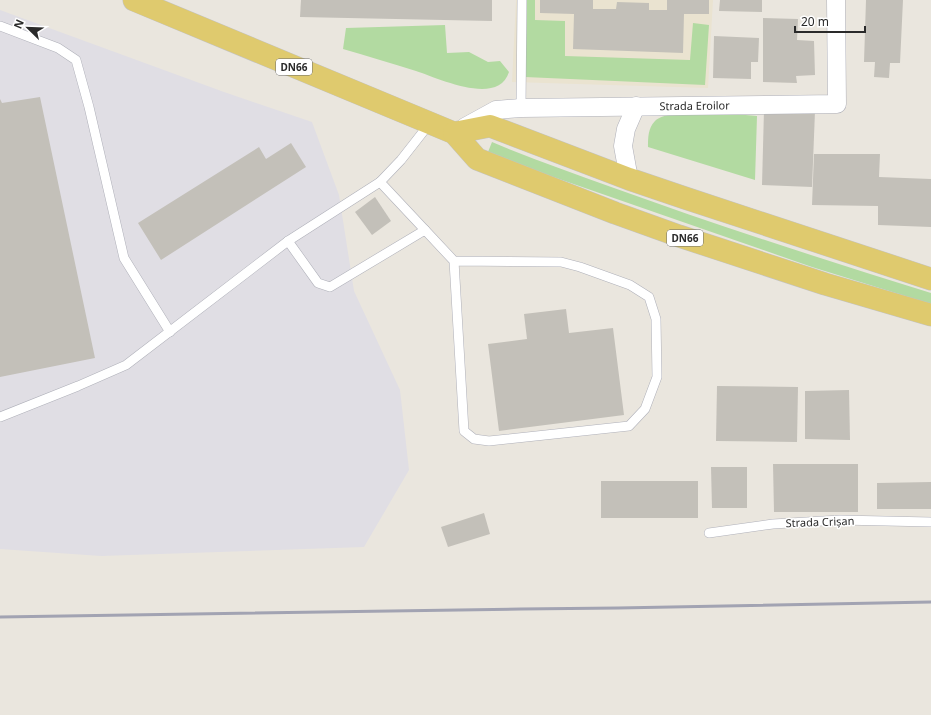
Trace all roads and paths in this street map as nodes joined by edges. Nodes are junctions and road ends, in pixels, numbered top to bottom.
1 (134, 0) edge
2 (522, 0) edge
3 (836, 0) edge
4 (0, 26) edge
5 (636, 106) junction
6 (521, 108) junction
7 (430, 123) junction
8 (454, 133) junction
9 (629, 179) junction
10 (380, 182) junction
11 (425, 230) junction
12 (288, 241) junction
13 (454, 261) junction
14 (931, 278) edge
15 (931, 316) edge
16 (170, 332) junction
17 (0, 417) edge
18 (931, 522) edge
19 (709, 533) dead end

1 - 7 main road, DN66
2 - 6 lane
3 - 5 street, Strada Eroilor
4 - 16 lane
5 - 6 street, Strada Eroilor
5 - 9 street
6 - 8 street, Strada Eroilor
7 - 8 main road, DN66
7 - 10 lane
8 - 9 main road
8 - 15 main road, DN66
9 - 14 main road
10 - 11 lane
10 - 12 lane
11 - 12 lane
11 - 13 lane
12 - 16 lane
13 - 13 lane
16 - 17 lane
18 - 19 lane, Strada Crișan

